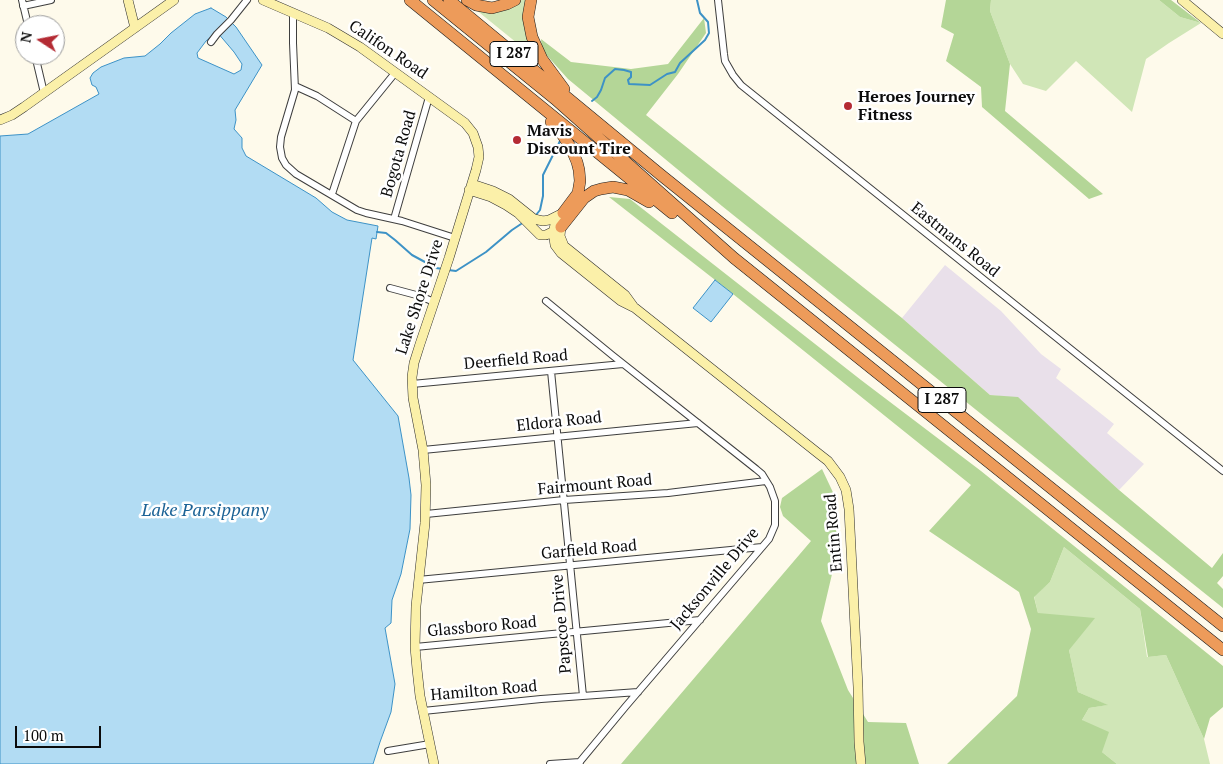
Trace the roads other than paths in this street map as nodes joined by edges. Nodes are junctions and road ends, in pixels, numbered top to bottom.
1 (51, 0) edge
2 (128, 0) edge
3 (174, 0) edge
4 (247, 0) edge
5 (263, 0) edge
6 (410, 0) edge
7 (433, 0) edge
8 (449, 0) edge
9 (467, 0) edge
10 (515, 0) edge
11 (531, 0) edge
12 (718, 0) edge
13 (1182, 0) edge
14 (23, 3) edge
15 (293, 13) junction
16 (135, 28) junction
17 (1223, 34) edge
18 (211, 42) dead end
19 (37, 65) edge
20 (395, 73) junction
21 (515, 85) junction
22 (295, 86) junction
23 (44, 93) junction
24 (430, 97) junction
25 (579, 108) junction
26 (0, 120) edge
27 (356, 121) junction
28 (470, 187) junction
29 (332, 194) junction
30 (563, 213) junction
31 (677, 217) junction
32 (394, 219) junction
33 (557, 229) junction
34 (455, 238) junction
35 (734, 258) junction
36 (390, 288) dead end
37 (546, 301) dead end
38 (434, 302) junction
39 (623, 364) junction
40 (552, 371) junction
41 (412, 384) junction
42 (698, 423) junction
43 (558, 436) junction
44 (423, 450) junction
45 (1223, 471) edge
46 (766, 480) junction
47 (564, 500) junction
48 (426, 514) junction
49 (762, 547) junction
50 (570, 565) junction
51 (418, 580) junction
52 (700, 620) junction
53 (1223, 626) edge
54 (577, 632) junction
55 (415, 647) junction
56 (1223, 650) edge
57 (638, 692) junction
58 (583, 696) junction
59 (423, 711) junction
60 (430, 744) junction
61 (388, 751) dead end
62 (579, 763) edge
63 (434, 764) edge
64 (550, 764) edge
65 (861, 764) edge

1 - 14 street
2 - 16 street
3 - 16 street
4 - 18 street
5 - 15 street, Califon Road
6 - 21 highway, I 287
7 - 35 highway
8 - 25 highway, I 287
9 - 10 highway
11 - 25 highway
12 - 45 street, Eastmans Road
13 - 17 street
15 - 20 street, Califon Road
15 - 22 street, Lake Shore Drive
16 - 23 street
19 - 23 street
20 - 24 street, Califon Road
20 - 27 street
21 - 30 highway
21 - 31 highway, I 287
22 - 27 street
22 - 29 street, Lake Shore Drive
23 - 26 street
24 - 28 street, Califon Road
24 - 32 street, Bogota Road
25 - 53 highway, I 287
27 - 29 street
28 - 30 street
28 - 33 street
28 - 34 street
29 - 32 street, Lake Shore Drive
30 - 33 street
31 - 33 highway
31 - 35 highway, I 287
32 - 34 street, Lake Shore Drive
33 - 65 street, Entin Road
34 - 38 street, Lake Shore Drive
35 - 56 highway, I 287
36 - 38 street
37 - 39 street, Jacksonville Drive
38 - 41 street, Lake Shore Drive
39 - 40 street, Deerfield Road
39 - 42 street, Jacksonville Drive
40 - 41 street, Deerfield Road
40 - 43 street, Papscoe Drive
41 - 44 street, Lake Shore Drive
42 - 43 street, Eldora Road
42 - 46 street, Jacksonville Drive
43 - 44 street, Eldora Road
43 - 47 street, Papscoe Drive
44 - 48 street, Lake Shore Drive
46 - 47 street, Fairmount Road
46 - 49 street, Jacksonville Drive
47 - 48 street, Fairmount Road
47 - 50 street, Papscoe Drive
48 - 51 street, Lake Shore Drive
49 - 50 street, Garfield Road
49 - 52 street, Jacksonville Drive
50 - 51 street, Garfield Road
50 - 54 street, Papscoe Drive
51 - 55 street, Lake Shore Drive
52 - 54 street, Glassboro Road
52 - 57 street, Jacksonville Drive
54 - 55 street, Glassboro Road
54 - 58 street, Papscoe Drive
55 - 59 street, Lake Shore Drive
57 - 58 street, Hamilton Road
57 - 62 street, Jacksonville Drive
58 - 59 street, Hamilton Road
59 - 60 street, Lake Shore Drive
60 - 61 street
60 - 63 street, Lake Shore Drive
62 - 64 street

